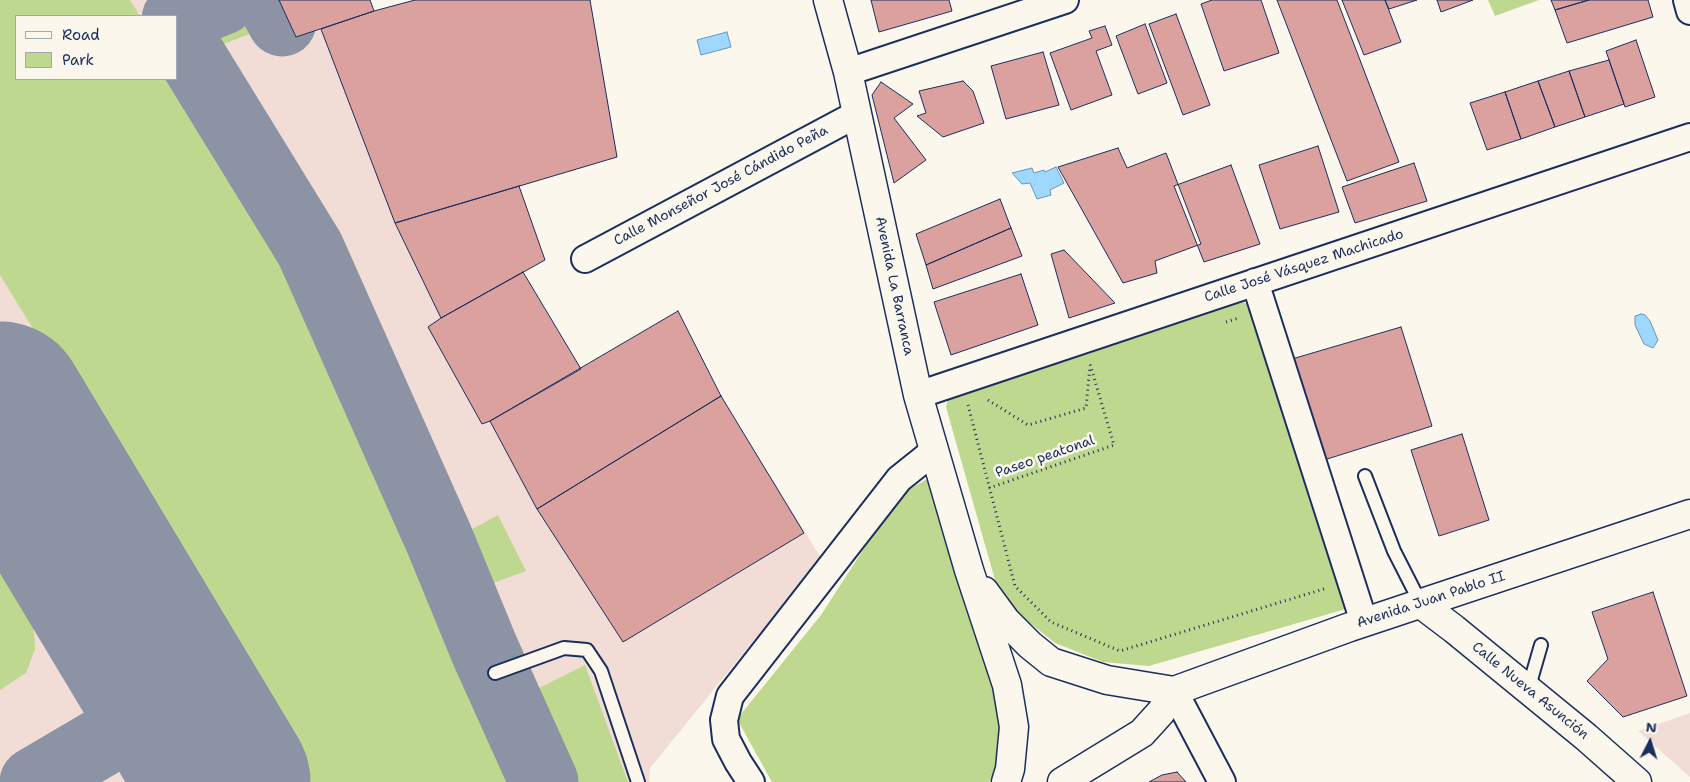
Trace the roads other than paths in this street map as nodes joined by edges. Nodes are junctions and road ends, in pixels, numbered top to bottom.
1 (828, 0) edge
2 (1065, 0) edge
3 (1687, 0) edge
4 (1690, 10) edge
5 (848, 72) junction
6 (857, 114) junction
7 (1690, 137) edge
8 (585, 259) dead end
9 (1255, 282) junction
10 (918, 395) junction
11 (934, 452) junction
12 (1365, 476) dead end
13 (1690, 514) edge
14 (969, 570) junction
15 (1421, 604) junction
16 (1364, 622) junction
17 (1541, 645) dead end
18 (495, 673) dead end
19 (1528, 690) junction
20 (1174, 691) junction
21 (638, 782) edge
22 (751, 782) edge
23 (1006, 782) edge
24 (1062, 782) edge
25 (1222, 782) edge
26 (1637, 782) edge

1 - 5 street, Avenida La Barranca
2 - 5 street
3 - 4 street
5 - 6 street, Avenida La Barranca
6 - 8 street, Calle Monseñor José Cándido Peña
6 - 10 street, Avenida La Barranca
7 - 9 street, Calle José Vásquez Machicado
9 - 10 street, Calle José Vásquez Machicado
9 - 16 street
10 - 11 street, Avenida La Barranca
11 - 14 street, Avenida La Barranca
11 - 22 street
12 - 15 lane
13 - 15 street, Avenida Juan Pablo II
14 - 20 street, Avenida La Barranca
14 - 23 street, Avenida La Barranca
15 - 16 street, Avenida Juan Pablo II
15 - 19 street, Calle Nueva Asunción
16 - 20 street, Avenida Juan Pablo II
17 - 19 lane
18 - 21 lane
19 - 26 street, Calle Nueva Asunción
20 - 24 street
20 - 25 street

